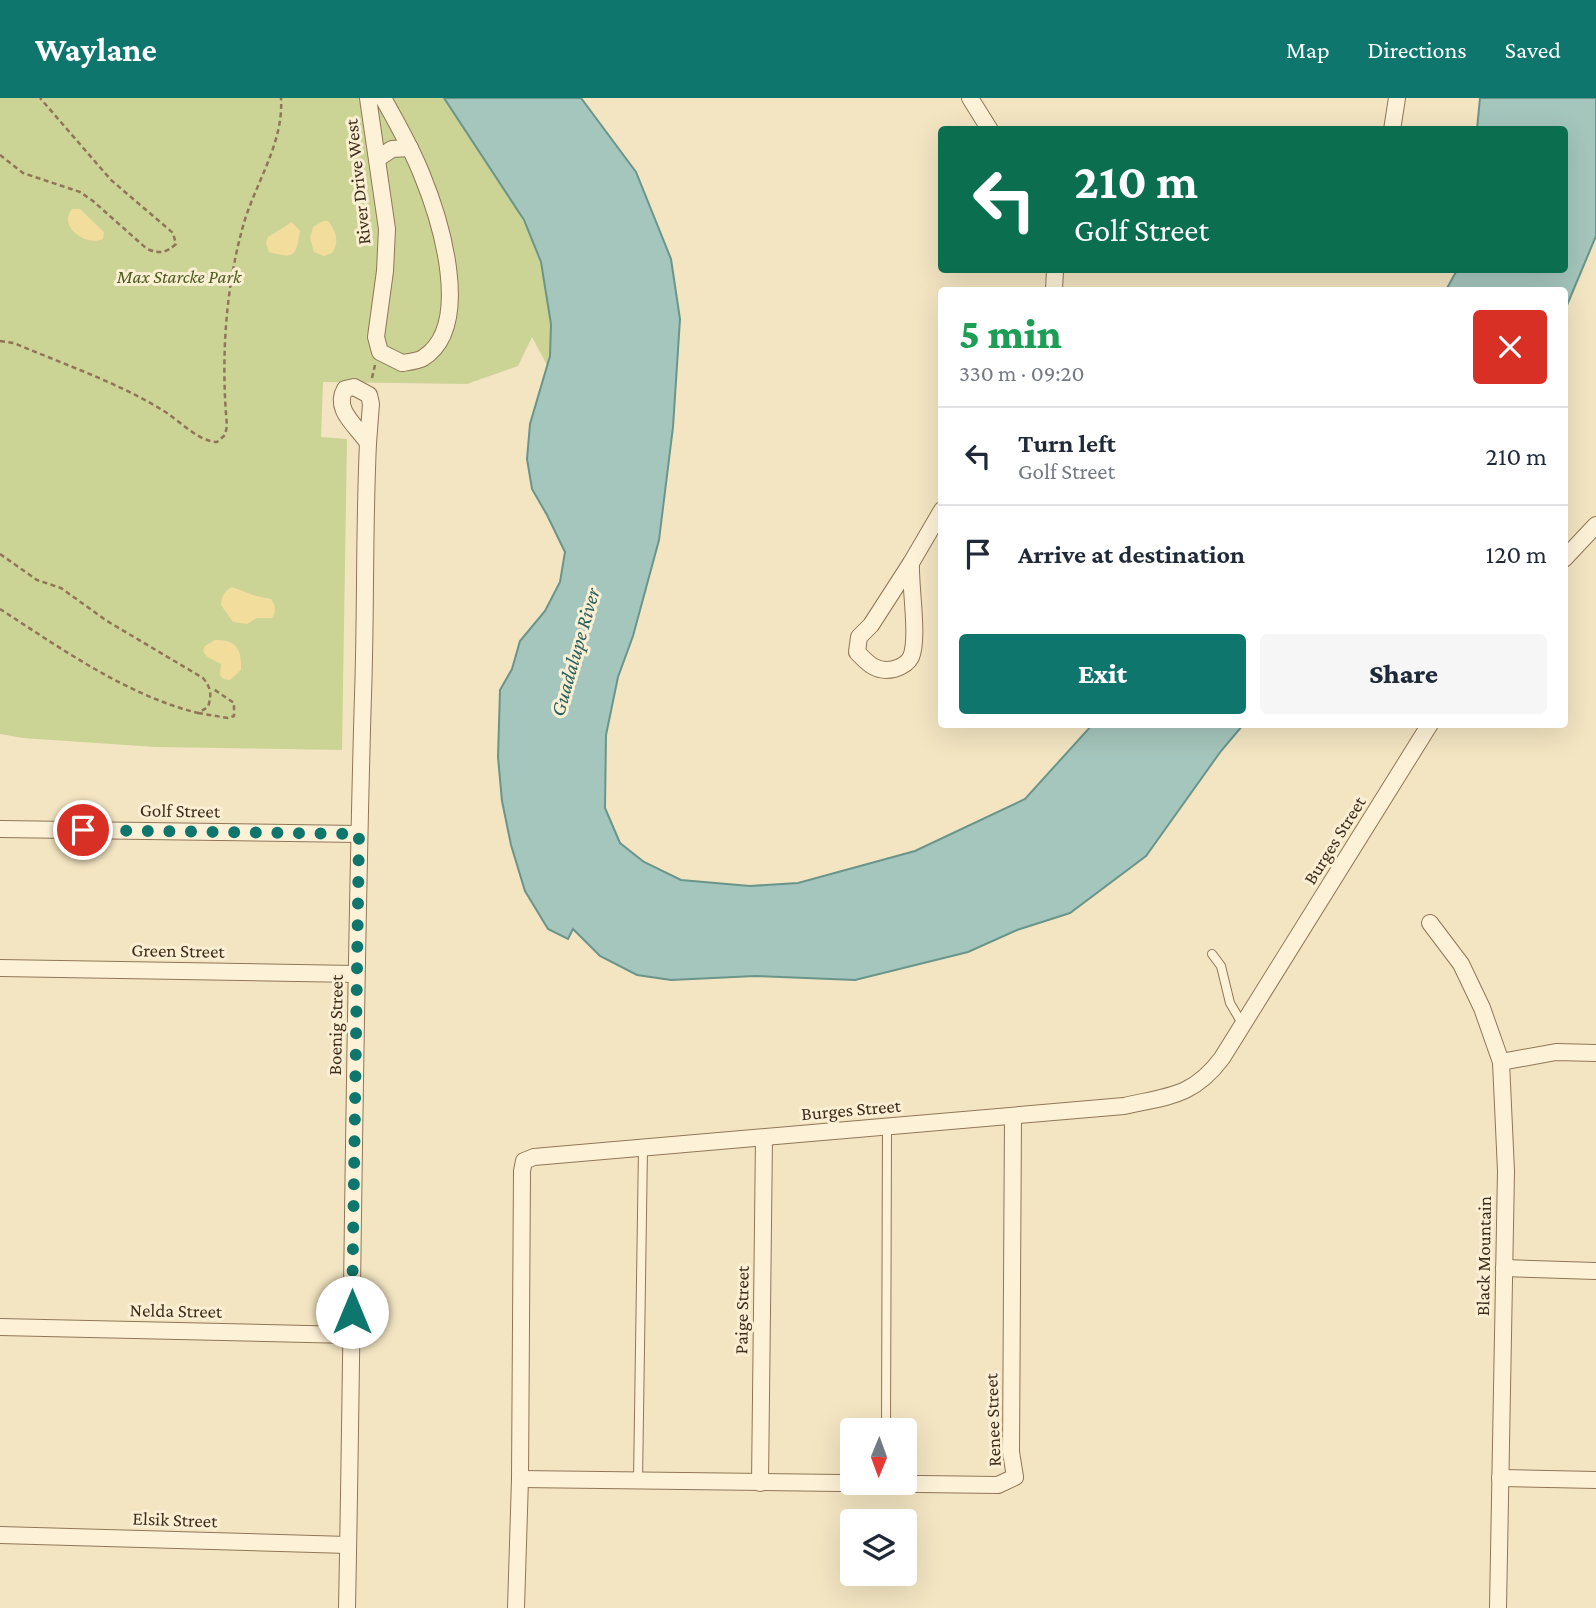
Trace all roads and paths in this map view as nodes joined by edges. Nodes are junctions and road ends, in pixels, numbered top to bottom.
1 (40, 98) edge
2 (281, 98) edge
3 (368, 98) edge
4 (383, 98) edge
5 (970, 98) edge
6 (1397, 98) edge
7 (988, 126) edge
8 (1393, 126) edge
9 (410, 148) junction
10 (0, 155) edge
11 (377, 159) junction
12 (0, 341) edge
13 (380, 352) junction
14 (369, 395) junction
15 (369, 443) junction
16 (938, 517) edge
17 (1596, 525) edge
18 (0, 554) edge
19 (1568, 555) edge
20 (911, 563) junction
21 (0, 609) edge
22 (210, 686) junction
23 (198, 713) junction
24 (1428, 728) edge
25 (0, 829) edge
26 (359, 834) junction
27 (1430, 923) dead end
28 (1212, 954) dead end
29 (0, 968) edge
30 (356, 974) junction
31 (1242, 1026) junction
32 (1596, 1053) edge
33 (1501, 1062) junction
34 (1013, 1117) junction
35 (887, 1127) junction
36 (764, 1138) junction
37 (643, 1148) junction
38 (1504, 1268) junction
39 (1596, 1271) edge
40 (0, 1327) edge
41 (350, 1335) junction
42 (886, 1418) edge
43 (1500, 1478) junction
44 (520, 1479) junction
45 (1596, 1480) edge
46 (638, 1481) junction
47 (760, 1483) junction
48 (840, 1483) edge
49 (917, 1484) edge
50 (0, 1535) edge
51 (348, 1545) junction
52 (347, 1608) edge
53 (516, 1608) edge
54 (1498, 1608) edge

1 - 10 path
2 - 12 path
3 - 11 street, River Drive West
4 - 9 street, River Drive West
5 - 7 street
6 - 8 street
9 - 11 street
9 - 13 street, River Drive West
11 - 13 street, River Drive West
13 - 14 path
14 - 15 street, Boenig Street
14 - 15 street
15 - 26 street, Boenig Street
16 - 20 street
17 - 19 street
18 - 22 path
20 - 20 street
21 - 23 path
22 - 23 path
22 - 23 path
24 - 31 street, Burges Street
25 - 26 street, Golf Street
26 - 30 street, Boenig Street
27 - 33 street, Black Mountain
28 - 31 lane
29 - 30 street, Green Street
30 - 41 street, Boenig Street
31 - 34 street, Burges Street
32 - 33 street
33 - 38 street, Black Mountain
34 - 35 street, Burges Street
34 - 49 street, Renee Street
35 - 36 street, Burges Street
35 - 42 lane
36 - 37 street, Burges Street
36 - 47 street, Paige Street
37 - 44 street, Burges Street
37 - 46 lane
38 - 39 street
38 - 43 street, Black Mountain
40 - 41 street, Nelda Street
41 - 51 street, Boenig Street
43 - 45 street
43 - 54 street, Black Mountain
44 - 46 street, Renee Street
44 - 53 street, Burges Street
46 - 47 street, Renee Street
47 - 48 street, Renee Street
50 - 51 street, Elsik Street
51 - 52 street, Boenig Street

